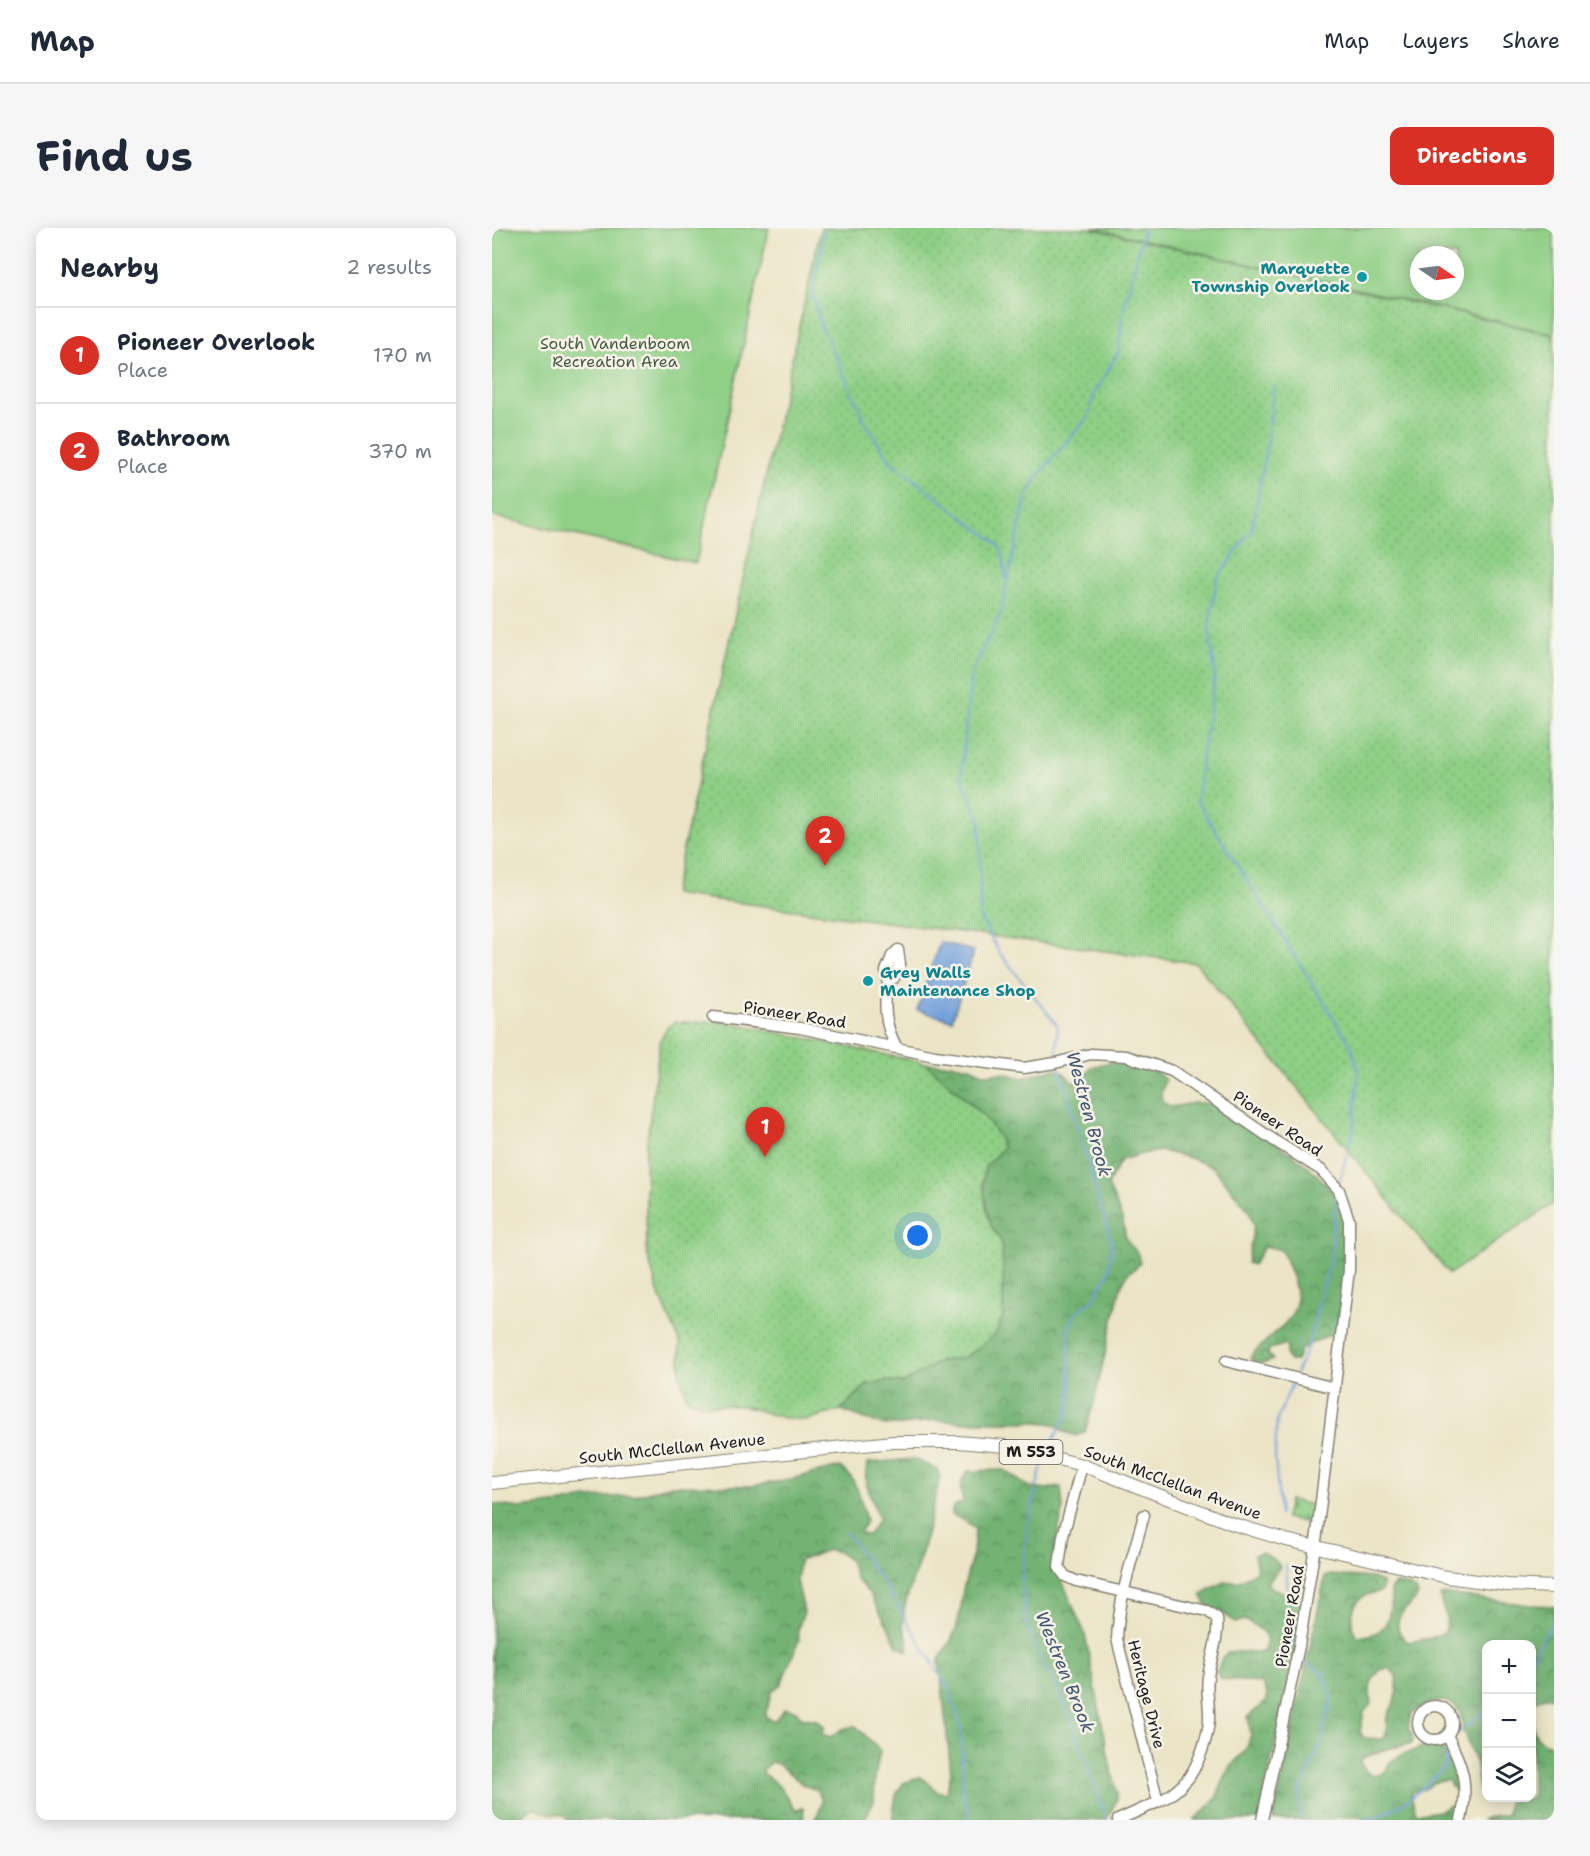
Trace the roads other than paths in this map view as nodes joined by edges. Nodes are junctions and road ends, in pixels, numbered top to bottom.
1 (889, 978) dead end
2 (713, 1017) dead end
3 (897, 1048) junction
4 (1226, 1361) dead end
5 (1335, 1388) junction
6 (1082, 1465) junction
7 (492, 1483) edge
8 (1144, 1515) dead end
9 (1316, 1548) junction
10 (1554, 1587) edge
11 (1123, 1592) junction
12 (1447, 1735) dead end
13 (1158, 1802) junction
14 (1118, 1820) edge
15 (1262, 1820) edge
16 (1461, 1820) edge

1 - 3 street
2 - 3 street, Pioneer Road
3 - 5 street, Pioneer Road
4 - 5 street
5 - 9 street, Pioneer Road
6 - 7 main road, South McClellan Avenue / M 553
6 - 9 main road, South McClellan Avenue / M 553
6 - 11 street
8 - 11 street, Heritage Drive
9 - 10 main road, South McClellan Avenue / M 553
9 - 15 street, Pioneer Road
11 - 13 street, Heritage Drive
11 - 13 street
12 - 16 street
13 - 14 street

